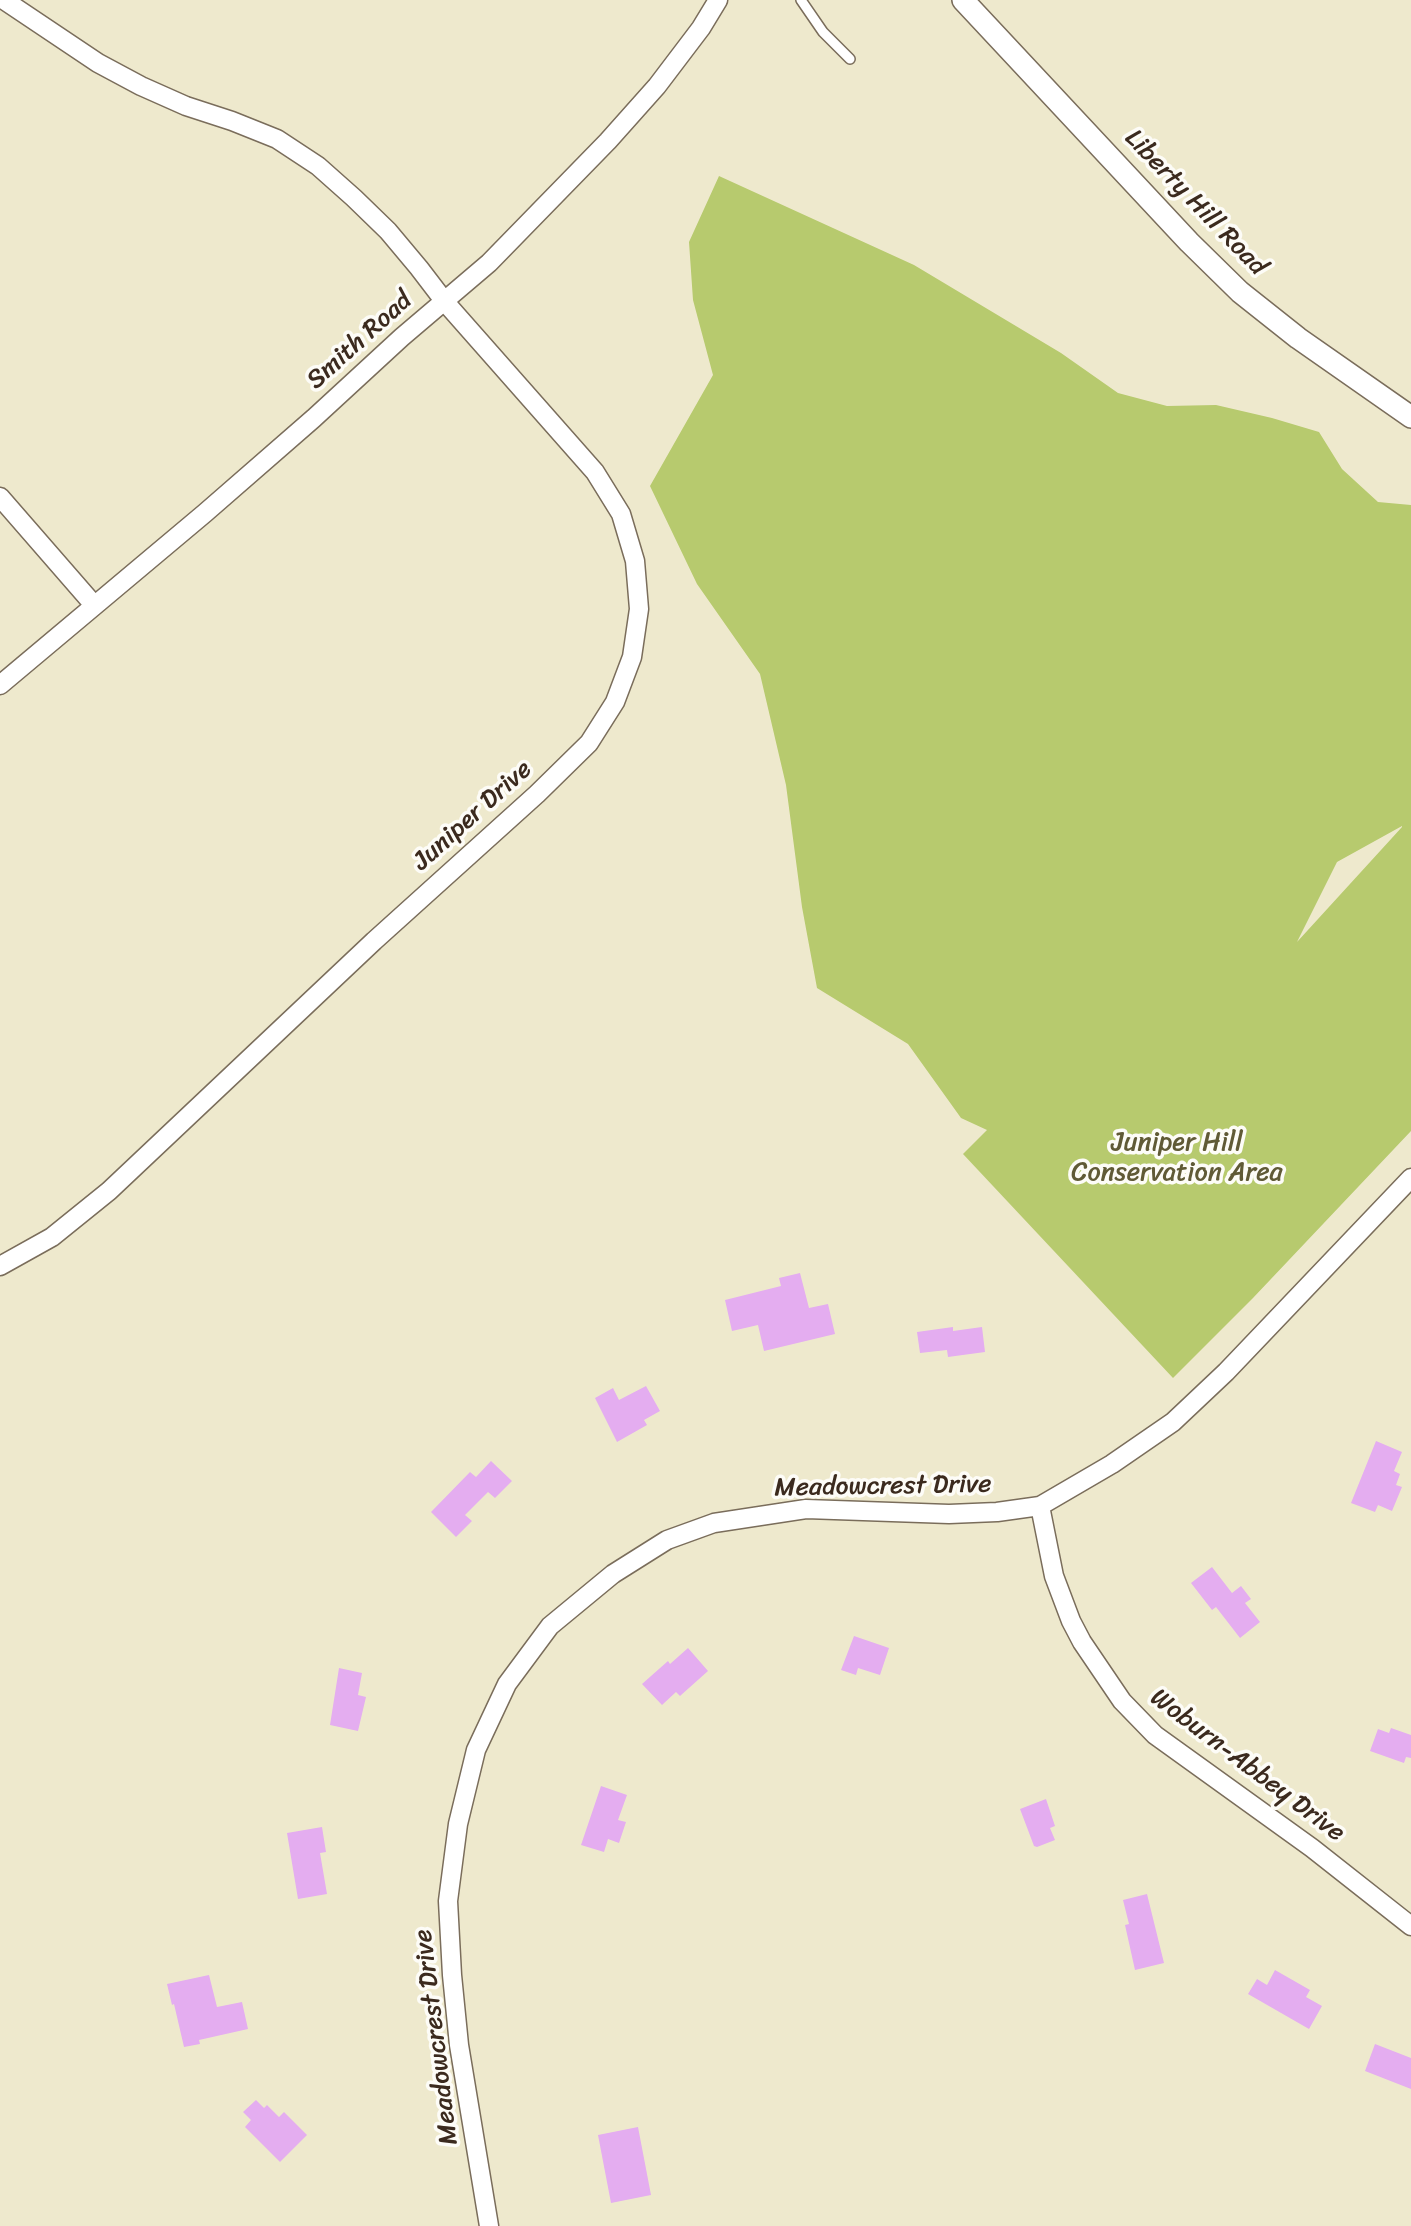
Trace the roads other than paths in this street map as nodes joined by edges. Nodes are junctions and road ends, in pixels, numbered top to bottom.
1 (4, 0) edge
2 (800, 0) edge
3 (963, 0) edge
4 (720, 1) edge
5 (850, 59) dead end
6 (445, 302) junction
7 (1411, 417) edge
8 (0, 497) edge
9 (94, 605) junction
10 (0, 685) edge
11 (1411, 1178) edge
12 (0, 1266) edge
13 (1040, 1506) junction
14 (1411, 1926) edge
15 (489, 2226) edge

1 - 6 street, Juniper Drive
2 - 5 lane
3 - 7 street, Liberty Hill Road
4 - 6 street, Smith Road
6 - 9 street, Smith Road
6 - 12 street, Juniper Drive
8 - 9 street
9 - 10 street, Smith Road
11 - 13 street, Meadowcrest Drive
13 - 14 street, Woburn-Abbey Drive
13 - 15 street, Meadowcrest Drive

